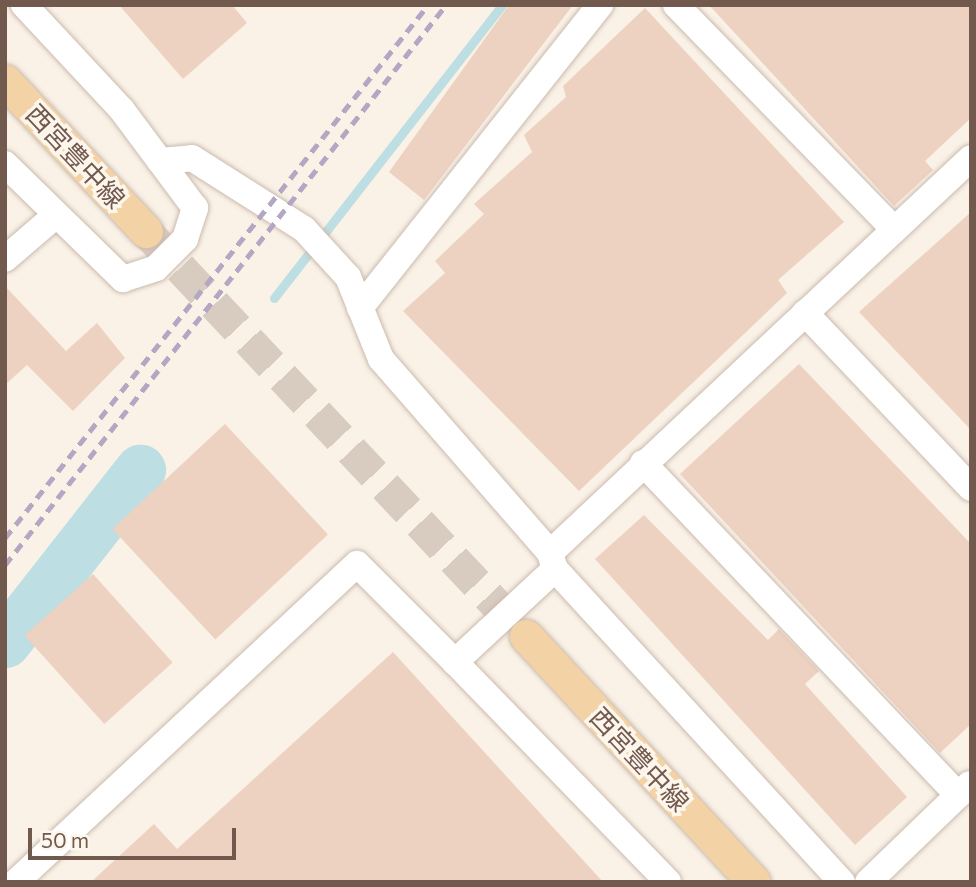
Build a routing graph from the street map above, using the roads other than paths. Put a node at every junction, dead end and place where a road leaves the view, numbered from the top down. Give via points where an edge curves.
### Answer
1 (24, 5) edge
2 (600, 5) edge
3 (676, 5) edge
4 (5, 81) edge
5 (971, 158) edge
6 (160, 161) junction
7 (5, 164) edge
8 (55, 216) junction
9 (894, 229) junction
10 (146, 231) tunnel mouth
11 (5, 259) edge
12 (360, 308) junction
13 (804, 313) junction
14 (643, 463) junction
15 (971, 488) edge
16 (553, 561) junction
17 (526, 636) tunnel mouth
18 (455, 662) junction
19 (964, 789) edge
20 (16, 882) edge
21 (668, 882) edge
22 (754, 882) edge
23 (842, 882) edge
24 (868, 882) edge

1 - 6 street via 122,110
2 - 12 street
3 - 9 street
4 - 10 main road, 西宮豊中線
5 - 9 street
6 - 8 street via 195,208 185,239 156,268 123,279
6 - 12 street via 192,158 304,229 348,277
7 - 8 street
8 - 11 street
9 - 13 street
12 - 16 street via 381,359
13 - 14 street
13 - 15 street
14 - 16 street
14 - 19 street
16 - 18 street
16 - 23 street
17 - 22 main road, 西宮豊中線
18 - 20 street via 357,564
18 - 21 street
19 - 24 street

